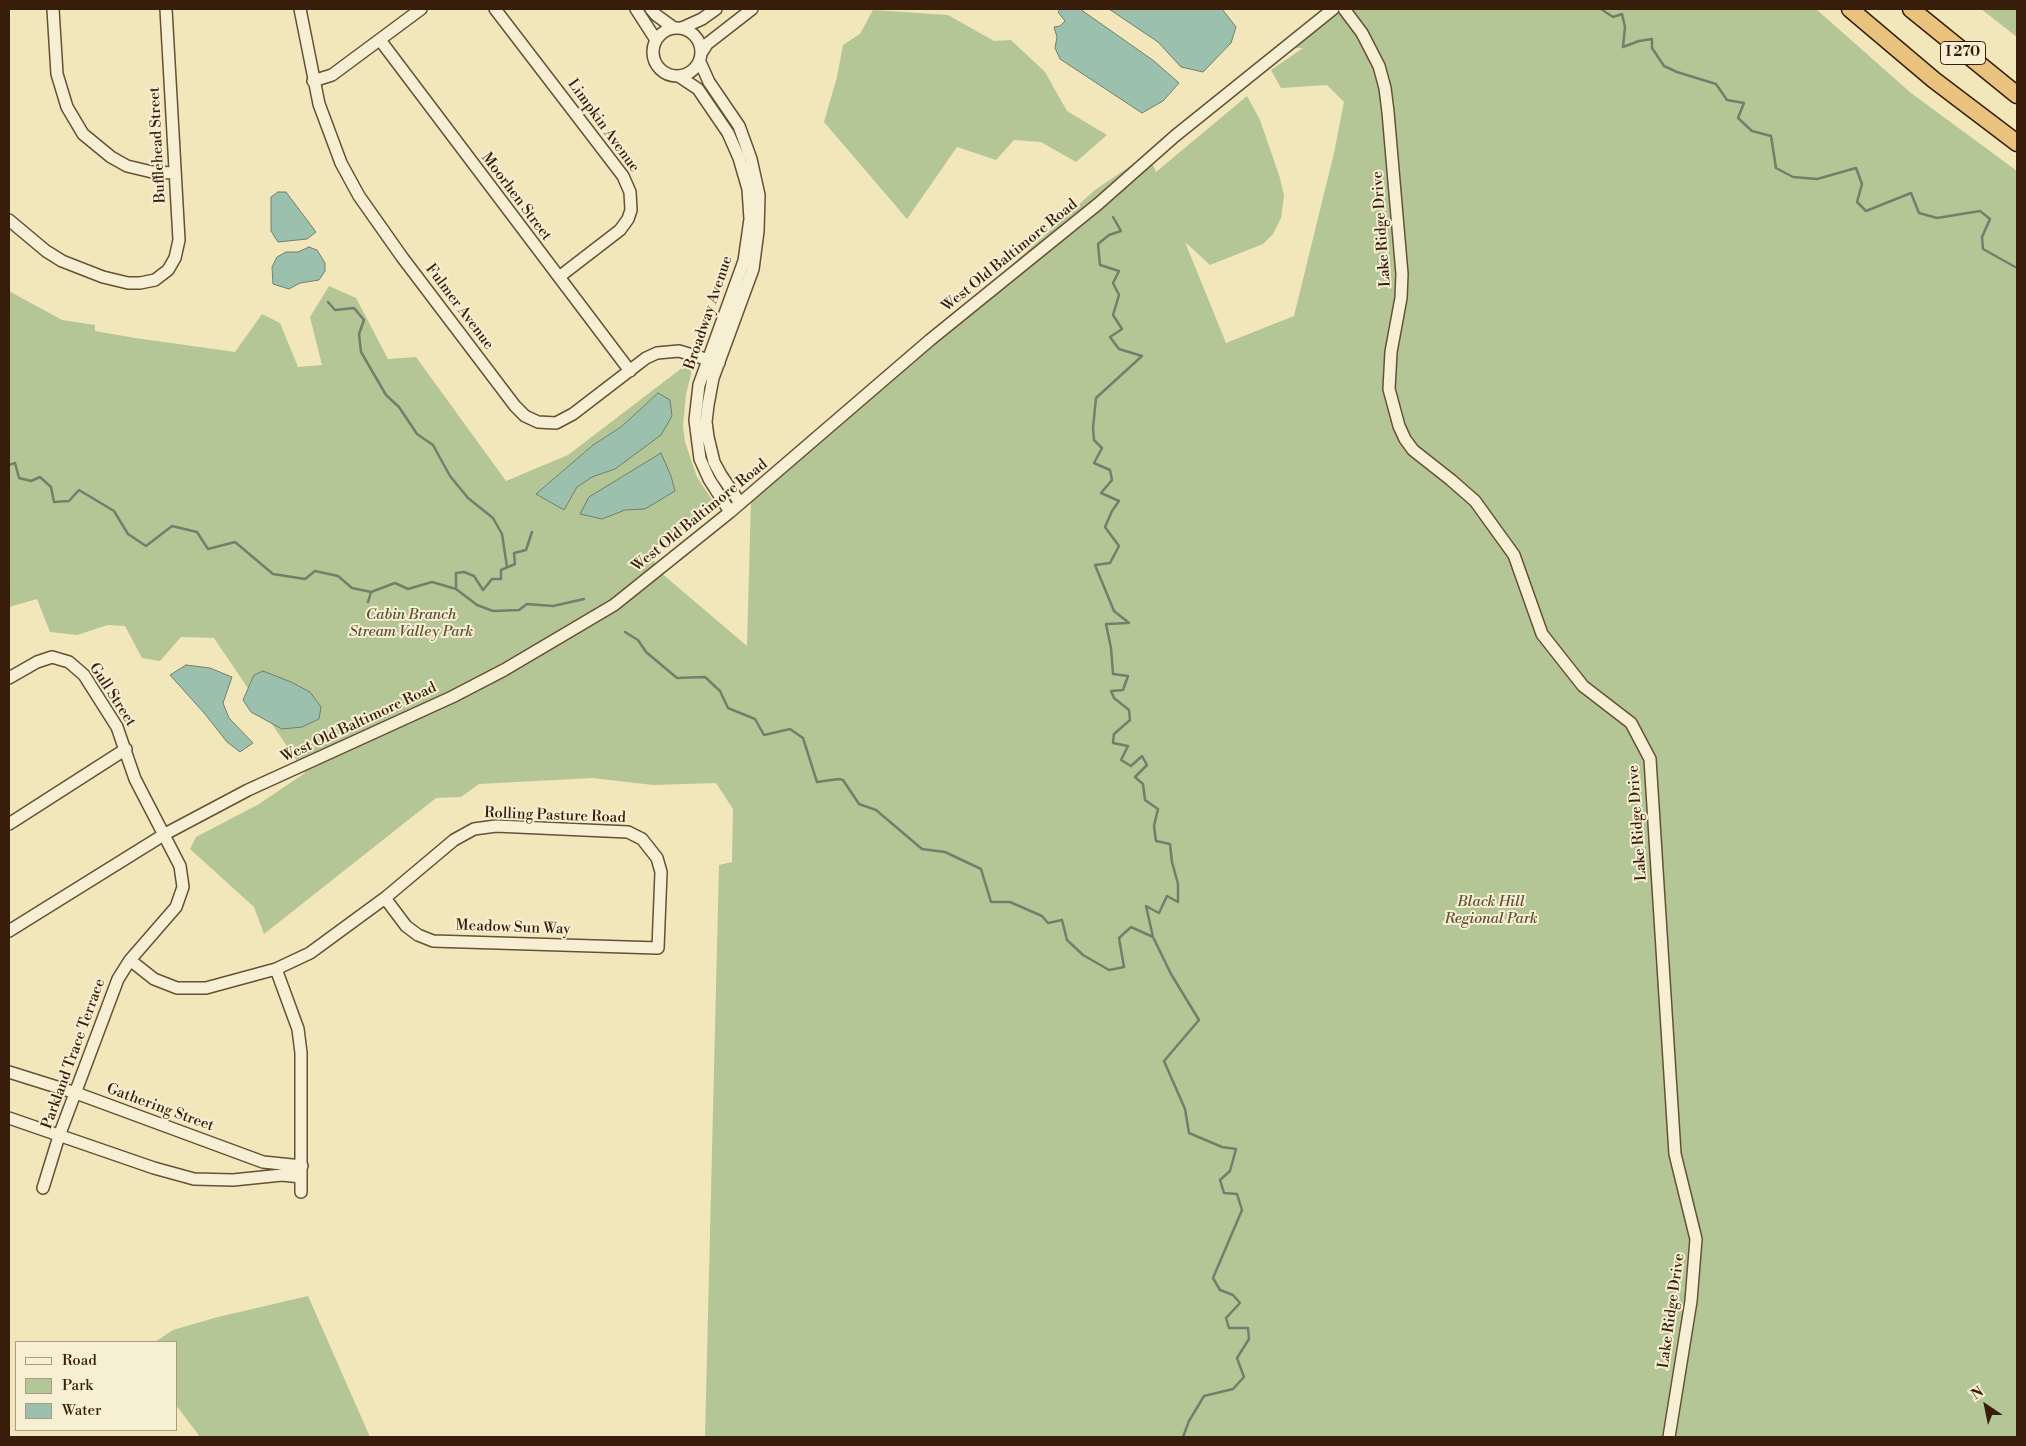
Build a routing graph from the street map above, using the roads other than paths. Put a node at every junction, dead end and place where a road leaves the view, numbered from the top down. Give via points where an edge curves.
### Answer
1 (53, 9) edge
2 (166, 9) edge
3 (300, 9) edge
4 (421, 9) edge
5 (495, 9) edge
6 (636, 9) edge
7 (651, 9) edge
8 (716, 9) edge
9 (752, 9) edge
10 (1333, 9) edge
11 (1344, 9) edge
12 (1850, 9) edge
13 (1910, 9) edge
14 (678, 28) junction
15 (380, 40) junction
16 (656, 40) junction
17 (701, 57) junction
18 (680, 77) junction
19 (314, 81) junction
20 (2017, 95) edge
21 (2017, 143) edge
22 (175, 173) junction
23 (9, 220) edge
24 (558, 277) junction
25 (713, 361) junction
26 (630, 371) junction
27 (740, 503) junction
28 (730, 512) junction
29 (9, 678) edge
30 (126, 749) junction
31 (9, 824) edge
32 (165, 834) junction
33 (385, 898) junction
34 (9, 931) edge
35 (658, 948) joint
36 (130, 960) junction
37 (276, 969) junction
38 (9, 1072) edge
39 (76, 1093) junction
40 (9, 1118) edge
41 (59, 1136) junction
42 (301, 1171) junction
43 (43, 1188) dead end
44 (301, 1192) dead end
45 (1668, 1437) edge

1 - 22 street via 56,74 67,107 83,134 127,166
2 - 22 street, Bufflehead Street
3 - 19 street, Fulmer Avenue
4 - 15 street
5 - 24 street, Limpkin Avenue via 623,176 630,192 631,210 620,230
6 - 16 street
7 - 14 street
8 - 14 street via 702,19
9 - 17 street via 711,41
10 - 27 street, West Old Baltimore Road via 1200,115
11 - 45 street, Lake Ridge Drive via 1362,33 1379,66 1385,88 1402,274 1389,389 1399,426 1413,450 1474,501 1514,555 1542,634 1583,686 1631,723 1650,759 1675,1154 1696,1239 1691,1301
12 - 21 highway, I 270 via 1934,80
13 - 20 highway, I 270
14 - 16 street via 666,30
14 - 17 street via 692,32 699,40
15 - 19 street via 332,75
15 - 24 street, Moorhen Street
16 - 18 street via 653,55 657,66 665,74
17 - 18 street via 695,70
17 - 25 street, Broadway Avenue via 709,82 739,126 759,195 753,269
18 - 25 street, Broadway Avenue via 698,89 728,133 748,189 750,219 744,261
19 - 26 street, Fulmer Avenue via 330,137 359,196 525,416 538,422 556,422 573,414
22 - 23 street, Bufflehead Street via 179,240 175,258 163,275 147,282 128,283 81,269 46,250
24 - 26 street, Moorhen Street
25 - 26 street, Fulmer Avenue via 668,350 646,358
25 - 27 street, Broadway Avenue via 708,437 714,462
25 - 28 street, Broadway Avenue via 700,385 696,404 696,439 709,479
27 - 28 street, West Old Baltimore Road
28 - 32 street, West Old Baltimore Road via 614,605 504,670 248,790
29 - 30 street, Gull Street via 44,659 61,658 69,662 84,674 117,727
30 - 31 street
30 - 32 street, Gull Street via 135,779
32 - 34 street, West Old Baltimore Road
32 - 36 street, Parkland Trace Terrace via 180,866 183,887 176,907
33 - 35 street, Meadow Sun Way via 406,926 433,941
33 - 35 street, Rolling Pasture Road via 454,840 474,829 496,826 628,832 642,839 657,858 661,872
33 - 37 street, Rolling Pasture Road via 310,953
36 - 37 street, Rolling Pasture Road via 154,979 178,988 206,988
36 - 39 street, Parkland Trace Terrace via 118,979
37 - 42 street via 298,1029 301,1053
38 - 39 street, Gathering Street
39 - 41 street, Parkland Trace Terrace
39 - 42 street, Gathering Street via 263,1162
40 - 41 street
41 - 42 street via 194,1179 233,1180
41 - 43 street, Parkland Trace Terrace
42 - 44 street

